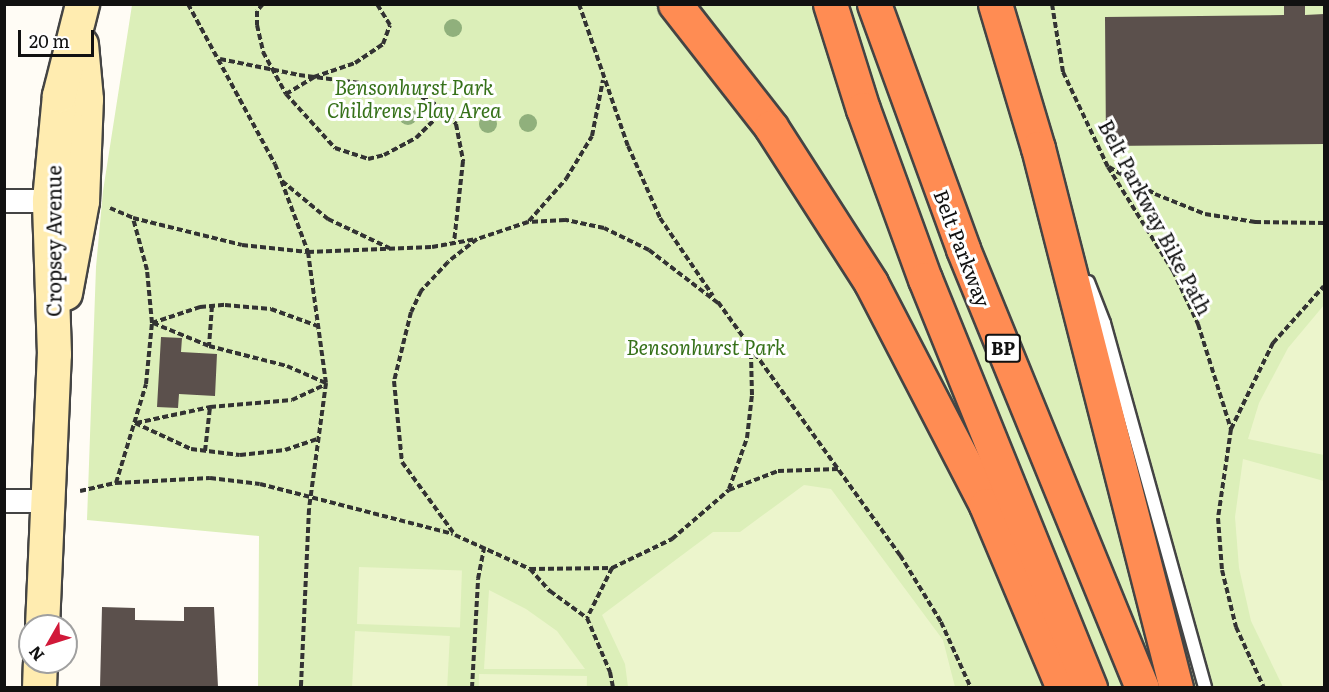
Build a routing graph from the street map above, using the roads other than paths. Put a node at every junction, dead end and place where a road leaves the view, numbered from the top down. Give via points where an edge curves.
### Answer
1 (675, 4) edge
2 (830, 4) edge
3 (874, 4) edge
4 (995, 4) edge
5 (1016, 4) edge
6 (81, 13) edge
7 (1041, 161) junction
8 (49, 200) junction
9 (4, 201) edge
10 (92, 203) junction
11 (54, 354) junction
12 (4, 501) edge
13 (48, 501) junction
14 (43, 614) edge
15 (1063, 687) edge
16 (1090, 687) edge
17 (1142, 687) edge
18 (1176, 687) edge
19 (1204, 687) edge

1 - 15 highway via 771,127 871,283 986,505
2 - 16 highway, BP via 863,110 925,279
3 - 17 highway, Belt Parkway / BP via 963,249
4 - 7 highway
5 - 7 highway
6 - 8 main road, Cropsey Avenue via 60,96
6 - 10 main road, Cropsey Avenue
7 - 18 highway
7 - 19 lane via 1104,323
8 - 9 street
8 - 10 street
8 - 11 main road, Cropsey Avenue
10 - 11 main road, Cropsey Avenue
11 - 13 main road, Cropsey Avenue
12 - 13 street
13 - 14 main road, Cropsey Avenue

